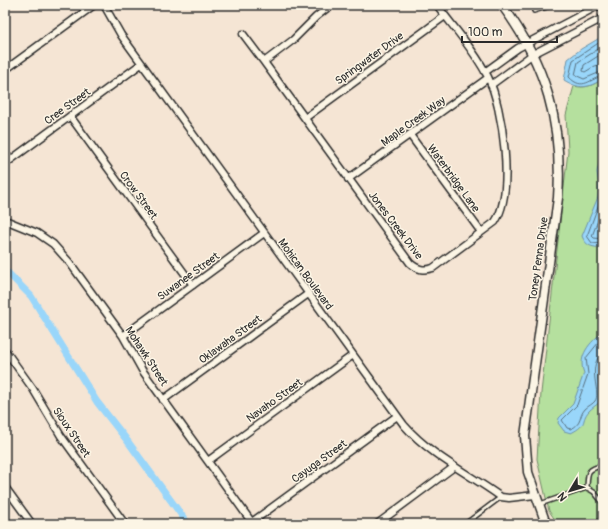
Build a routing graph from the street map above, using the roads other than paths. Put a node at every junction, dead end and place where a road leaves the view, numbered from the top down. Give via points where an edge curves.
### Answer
1 (94, 5) edge
2 (104, 5) edge
3 (331, 5) edge
4 (437, 5) edge
5 (502, 5) edge
6 (554, 5) edge
7 (602, 5) edge
8 (534, 11) dead end
9 (445, 16) junction
10 (603, 18) edge
11 (243, 34) dead end
12 (528, 44) junction
13 (533, 54) junction
14 (264, 62) junction
15 (141, 64) junction
16 (5, 70) edge
17 (486, 75) junction
18 (491, 85) junction
19 (70, 116) junction
20 (305, 118) junction
21 (410, 135) junction
22 (5, 164) edge
23 (348, 179) junction
24 (5, 220) edge
25 (481, 232) junction
26 (264, 233) junction
27 (193, 285) junction
28 (308, 294) junction
29 (123, 336) junction
30 (5, 350) edge
31 (353, 356) junction
32 (164, 400) junction
33 (397, 416) junction
34 (208, 461) junction
35 (603, 465) edge
36 (454, 467) junction
37 (5, 487) edge
38 (587, 488) junction
39 (535, 495) junction
40 (501, 497) junction
41 (603, 503) edge
42 (538, 504) junction
43 (253, 523) edge
44 (32, 524) edge
45 (125, 524) edge
46 (377, 524) edge
47 (465, 524) edge
48 (546, 524) edge

1 - 16 street
2 - 15 street, Mohican Boulevard
3 - 14 street
4 - 9 street, Jones Creek Drive
5 - 12 street, Toney Penna Drive
6 - 8 lane
7 - 12 street, Maple Creek Way
9 - 17 street, Jones Creek Drive
9 - 20 street, Springwater Drive
10 - 13 street
11 - 14 street, Jones Creek Drive
12 - 13 street, Toney Penna Drive
12 - 17 street, Maple Creek Way via 518,48
13 - 18 street
13 - 39 street, Toney Penna Drive via 550,100 559,158 558,198 526,424 527,466
14 - 20 street, Jones Creek Drive
15 - 19 street, Cree Street
15 - 26 street, Mohican Boulevard
17 - 18 street, Jones Creek Drive
17 - 21 street, Maple Creek Way
18 - 25 street, Jones Creek Drive via 503,138 505,182 499,215
19 - 22 street, Cree Street
19 - 27 street, Crow Street
20 - 23 street, Jones Creek Drive
21 - 23 street, Maple Creek Way
21 - 25 street, Waterbridge Lane
23 - 25 street, Jones Creek Drive via 415,268 433,268
24 - 29 street, Mohawk Street via 37,233 57,248
26 - 27 street, Suwanee Street
26 - 28 street, Mohican Boulevard
27 - 29 street, Suwanee Street
28 - 31 street, Mohican Boulevard
28 - 32 street, Oklawaha Street
29 - 32 street, Mohawk Street via 142,370
30 - 45 street, Sioux Street via 33,389 61,436
31 - 33 street, Mohican Boulevard
31 - 34 street, Navaho Street
32 - 34 street, Mohawk Street
33 - 36 street, Mohican Boulevard via 424,445
33 - 43 street, Cayuga Street
34 - 43 street, Mohawk Street
35 - 38 lane via 588,471
36 - 40 street, Mohican Boulevard
36 - 46 street
37 - 44 street
38 - 41 lane
38 - 42 lane
39 - 40 street
39 - 42 street, Toney Penna Drive
40 - 47 lane
42 - 48 street, Toney Penna Drive

